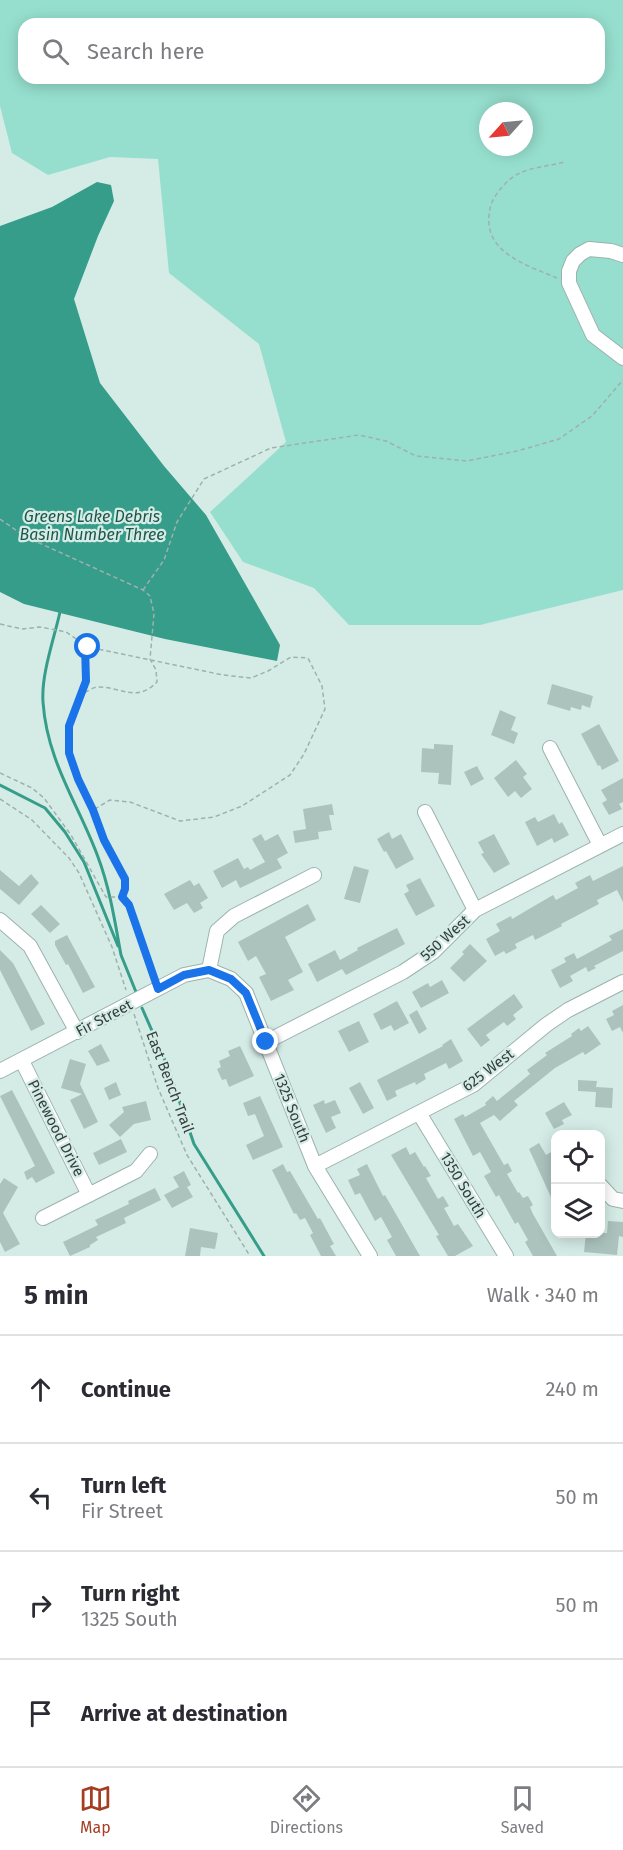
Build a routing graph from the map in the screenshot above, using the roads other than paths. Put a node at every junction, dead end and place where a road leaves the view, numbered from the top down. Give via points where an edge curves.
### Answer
1 (623, 255) edge
2 (623, 358) edge
3 (550, 748) dead end
4 (425, 812) dead end
5 (623, 834) edge
6 (600, 845) junction
7 (314, 875) dead end
8 (475, 910) junction
9 (0, 920) edge
10 (209, 970) junction
11 (623, 982) edge
12 (77, 1032) junction
13 (266, 1042) junction
14 (22, 1061) junction
15 (0, 1071) edge
16 (419, 1113) junction
17 (150, 1154) dead end
18 (315, 1166) junction
19 (605, 1190) edge
20 (89, 1195) junction
21 (623, 1201) edge
22 (43, 1218) dead end
23 (370, 1256) edge
24 (506, 1256) edge

1 - 2 street via 590,249 573,261 569,271 569,283 593,335
3 - 6 street
4 - 8 street
5 - 6 street, 550 West
6 - 8 street, 550 West
7 - 10 street via 234,916 217,931
8 - 13 street, 550 West via 433,952 403,972
9 - 12 street via 30,946
10 - 12 street, Fir Street via 184,975
10 - 13 street, 1325 South via 231,979 246,993
11 - 16 street, 625 West via 546,1024 473,1085
12 - 14 street, Fir Street
13 - 18 street, 1325 South
14 - 15 street, Fir Street
14 - 20 street, Pinewood Drive
16 - 18 street, 625 West
16 - 24 street, 1350 South
17 - 20 street via 136,1171
18 - 23 street, 1325 South
19 - 21 street via 613,1199
20 - 22 street

